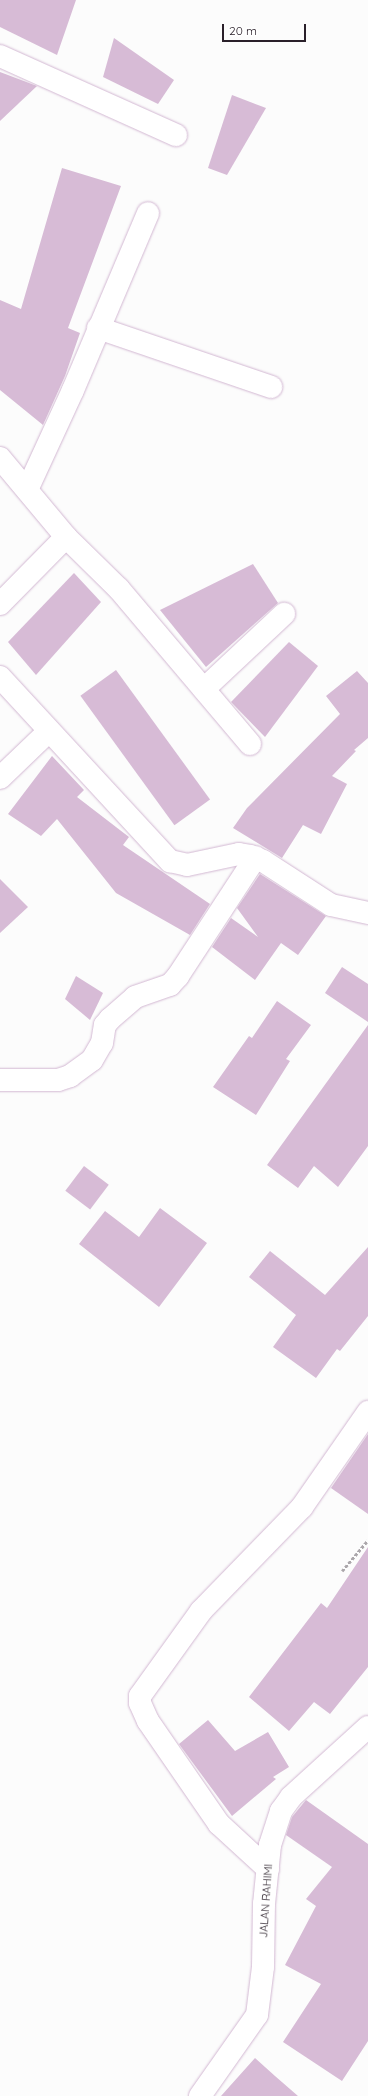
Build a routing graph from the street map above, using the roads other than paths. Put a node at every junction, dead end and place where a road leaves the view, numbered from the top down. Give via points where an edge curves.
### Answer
1 (0, 56) edge
2 (176, 135) dead end
3 (148, 213) dead end
4 (98, 328) junction
5 (271, 387) dead end
6 (0, 458) edge
7 (27, 490) junction
8 (66, 537) junction
9 (0, 604) edge
10 (284, 614) dead end
11 (0, 677) edge
12 (204, 689) junction
13 (49, 731) junction
14 (250, 744) dead end
15 (0, 778) edge
16 (256, 857) junction
17 (368, 913) edge
18 (0, 1080) edge
19 (368, 1412) edge
20 (368, 1727) edge
21 (268, 1869) junction
22 (200, 2096) edge

1 - 2 street
3 - 4 street
4 - 5 street
4 - 7 street
6 - 7 street
7 - 8 street
8 - 9 street
8 - 12 street via 119,589
10 - 12 street
11 - 13 street
12 - 14 street
13 - 15 street
13 - 16 street via 170,861 186,865 238,854
16 - 17 street via 331,905
16 - 18 street via 178,976 170,985 135,997 110,1019 105,1025 102,1043 92,1060 70,1076 58,1080
19 - 21 street via 302,1506 201,1611 140,1696 140,1703 148,1721 219,1824
20 - 21 street, JALAN RAHIMI via 291,1797 281,1810 274,1827
21 - 22 street, JALAN RAHIMI via 263,1967 257,2015

